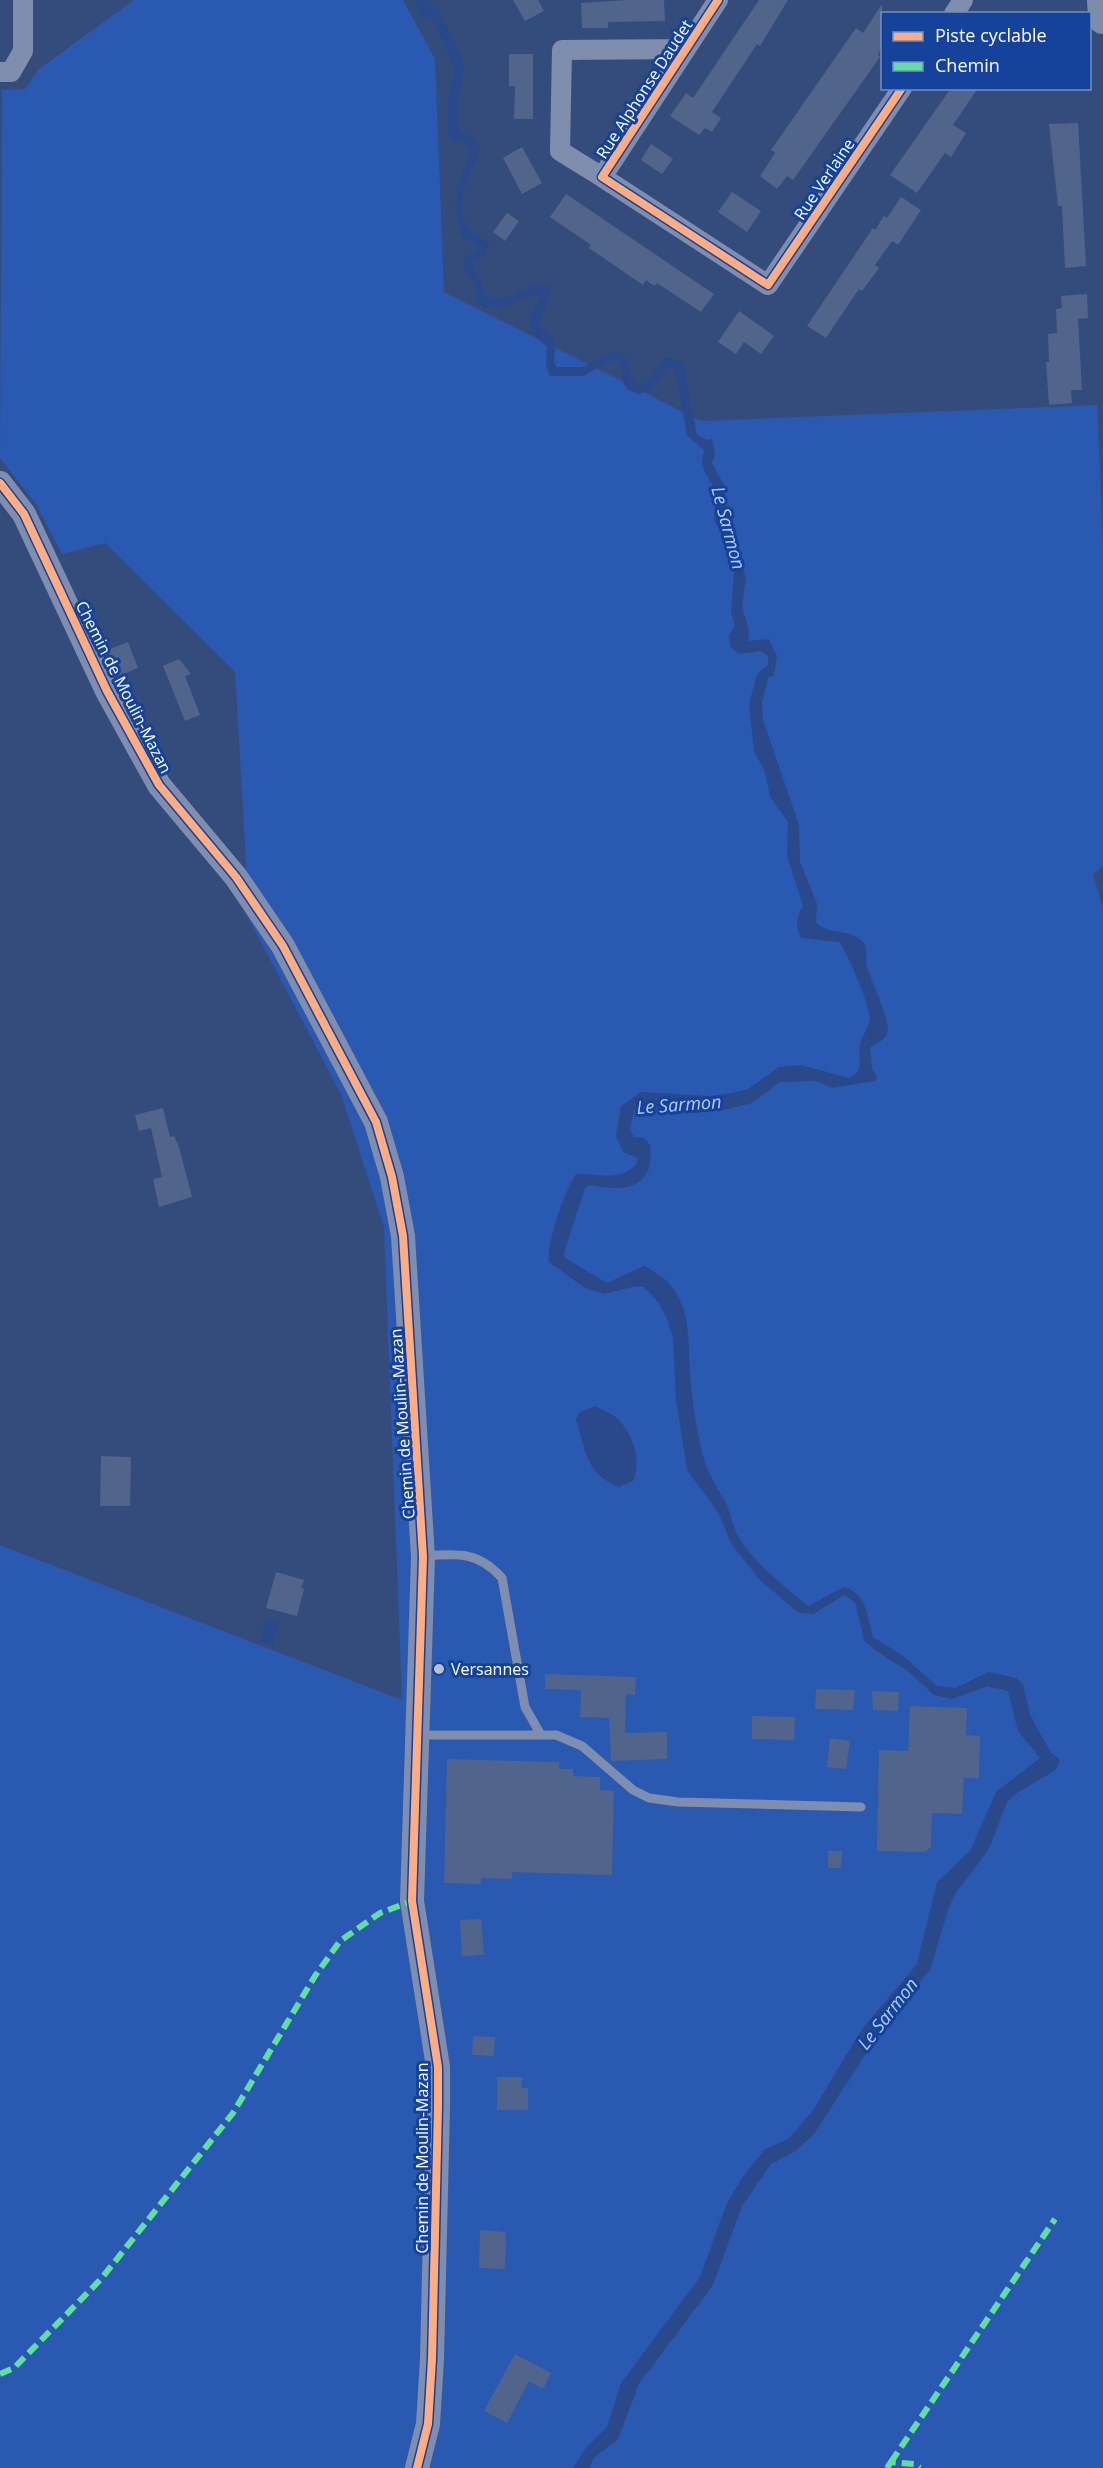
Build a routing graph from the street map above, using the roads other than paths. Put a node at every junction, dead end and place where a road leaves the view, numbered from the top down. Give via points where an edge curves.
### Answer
1 (23, 0) edge
2 (718, 0) edge
3 (1102, 0) edge
4 (1103, 19) edge
5 (686, 49) junction
6 (6, 72) edge
7 (901, 90) edge
8 (602, 177) junction
9 (768, 285) joint
10 (0, 483) edge
11 (423, 1557) junction
12 (416, 1735) junction
13 (541, 1735) junction
14 (861, 1807) dead end
15 (417, 2468) edge

1 - 6 street via 24,51
2 - 5 street, Rue Alphonse Daudet
3 - 4 main road
5 - 8 street, Rue Alphonse Daudet
5 - 8 street, Rue Alphonse Daudet via 562,50 560,151
7 - 9 street, Rue Verlaine
8 - 9 street, Rue Alphonse Daudet
10 - 11 street, Chemin de Moulin-Mazan via 24,514 107,692 159,785 236,877 284,946 376,1122 403,1236
11 - 12 street, Chemin de Moulin-Mazan
11 - 13 lane via 449,1554 480,1559 502,1578 525,1707
12 - 13 lane
12 - 15 street, Chemin de Moulin-Mazan via 412,1901 438,2067 432,2360 428,2424
13 - 14 lane via 571,1739 633,1790 649,1798

